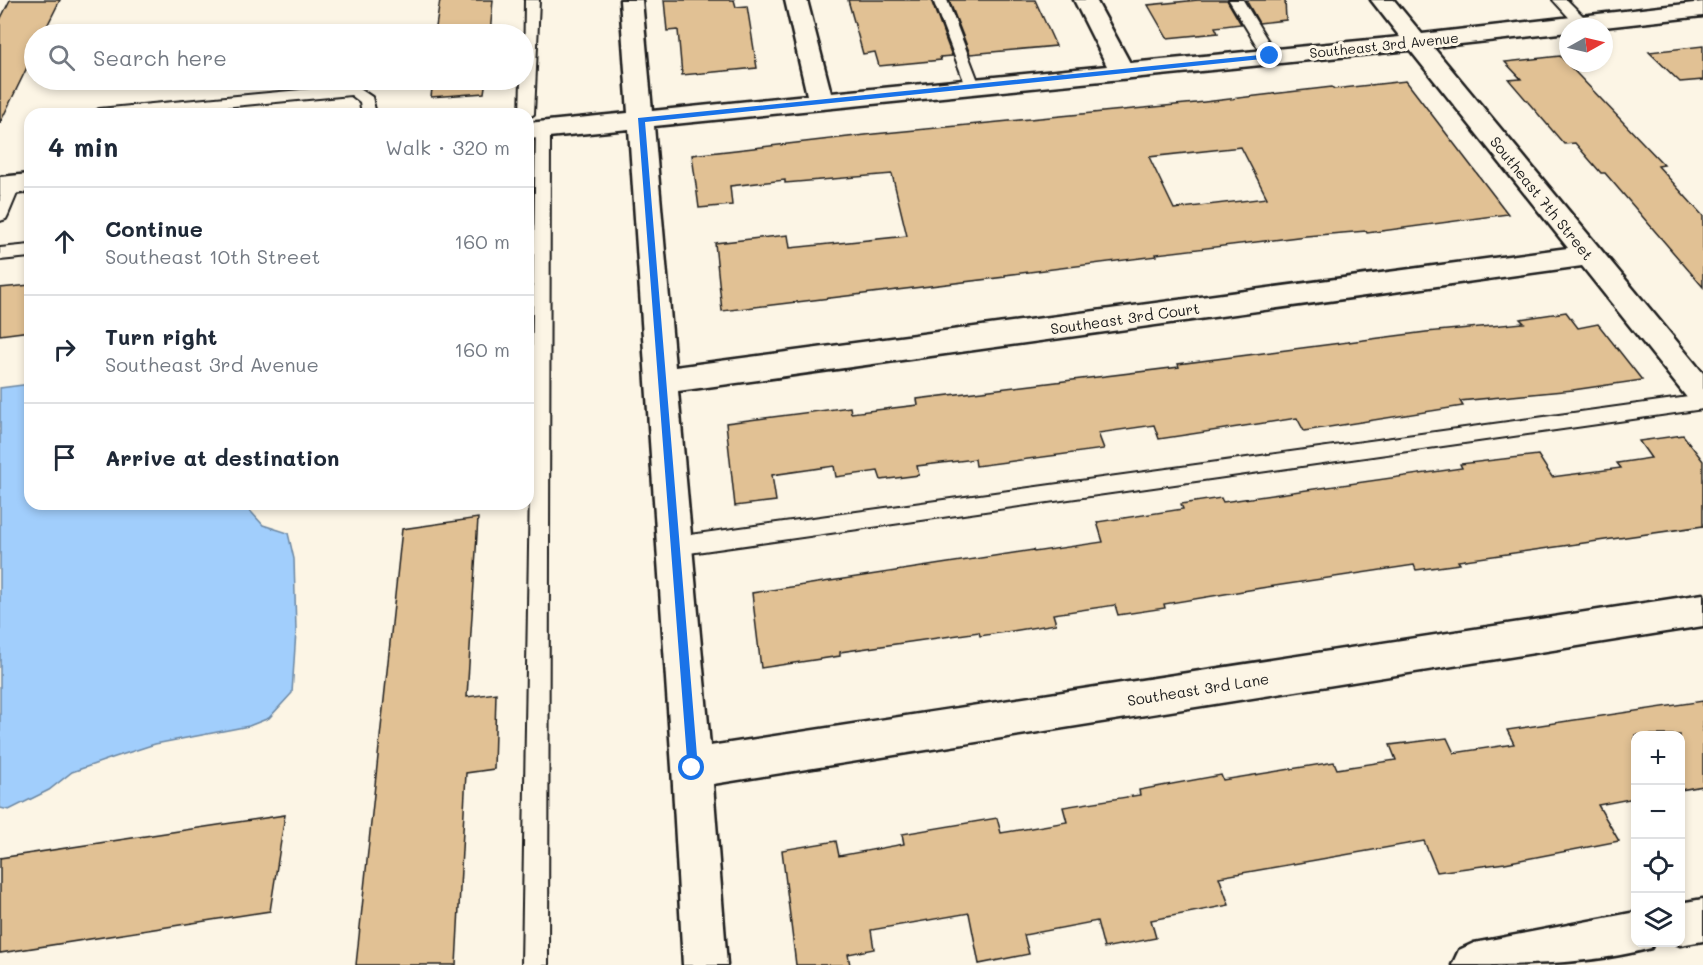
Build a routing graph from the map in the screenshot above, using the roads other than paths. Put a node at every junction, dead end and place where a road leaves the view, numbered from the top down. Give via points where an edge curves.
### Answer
1 (532, 0) edge
2 (631, 0) edge
3 (796, 0) edge
4 (940, 0) edge
5 (1085, 0) edge
6 (1236, 0) edge
7 (1382, 0) edge
8 (1560, 0) edge
9 (1703, 9) edge
10 (1577, 18) edge
11 (1613, 19) edge
12 (532, 24) edge
13 (1559, 25) edge
14 (1416, 42) junction
15 (1270, 56) junction
16 (1122, 71) junction
17 (973, 86) junction
18 (354, 90) edge
19 (354, 90) edge
20 (533, 90) edge
21 (821, 101) junction
22 (163, 108) edge
23 (369, 108) edge
24 (533, 108) edge
25 (641, 120) junction
26 (534, 125) edge
27 (20, 182) edge
28 (0, 215) edge
29 (24, 252) edge
30 (0, 254) edge
31 (1588, 255) junction
32 (662, 381) junction
33 (1703, 395) edge
34 (1703, 402) edge
35 (534, 510) edge
36 (675, 546) junction
37 (1703, 610) edge
38 (692, 768) junction
39 (1703, 920) edge
40 (1685, 923) edge
41 (1631, 934) edge
42 (535, 965) edge
43 (705, 965) edge
44 (1474, 965) edge

1 - 12 lane
2 - 25 street
3 - 21 street
4 - 17 lane
5 - 16 street
6 - 15 lane
7 - 14 street, Southeast 7th Street
8 - 10 lane
9 - 11 street, Southeast 3rd Avenue
13 - 14 street, Southeast 3rd Avenue
14 - 15 street, Southeast 3rd Avenue
14 - 31 street, Southeast 7th Street
15 - 16 street, Southeast 3rd Avenue
16 - 17 street, Southeast 3rd Avenue
17 - 21 street, Southeast 3rd Avenue
18 - 23 lane via 368,100
19 - 22 lane
20 - 24 lane
21 - 25 street, Southeast 3rd Avenue
25 - 26 street, Southeast 3rd Avenue
25 - 32 street
27 - 28 lane
29 - 30 lane
31 - 32 street, Southeast 3rd Court
31 - 33 street, Southeast 7th Street
32 - 36 street
34 - 36 lane
35 - 42 lane
36 - 38 street
37 - 38 street, Southeast 3rd Lane
38 - 43 street
39 - 40 street
41 - 44 street

